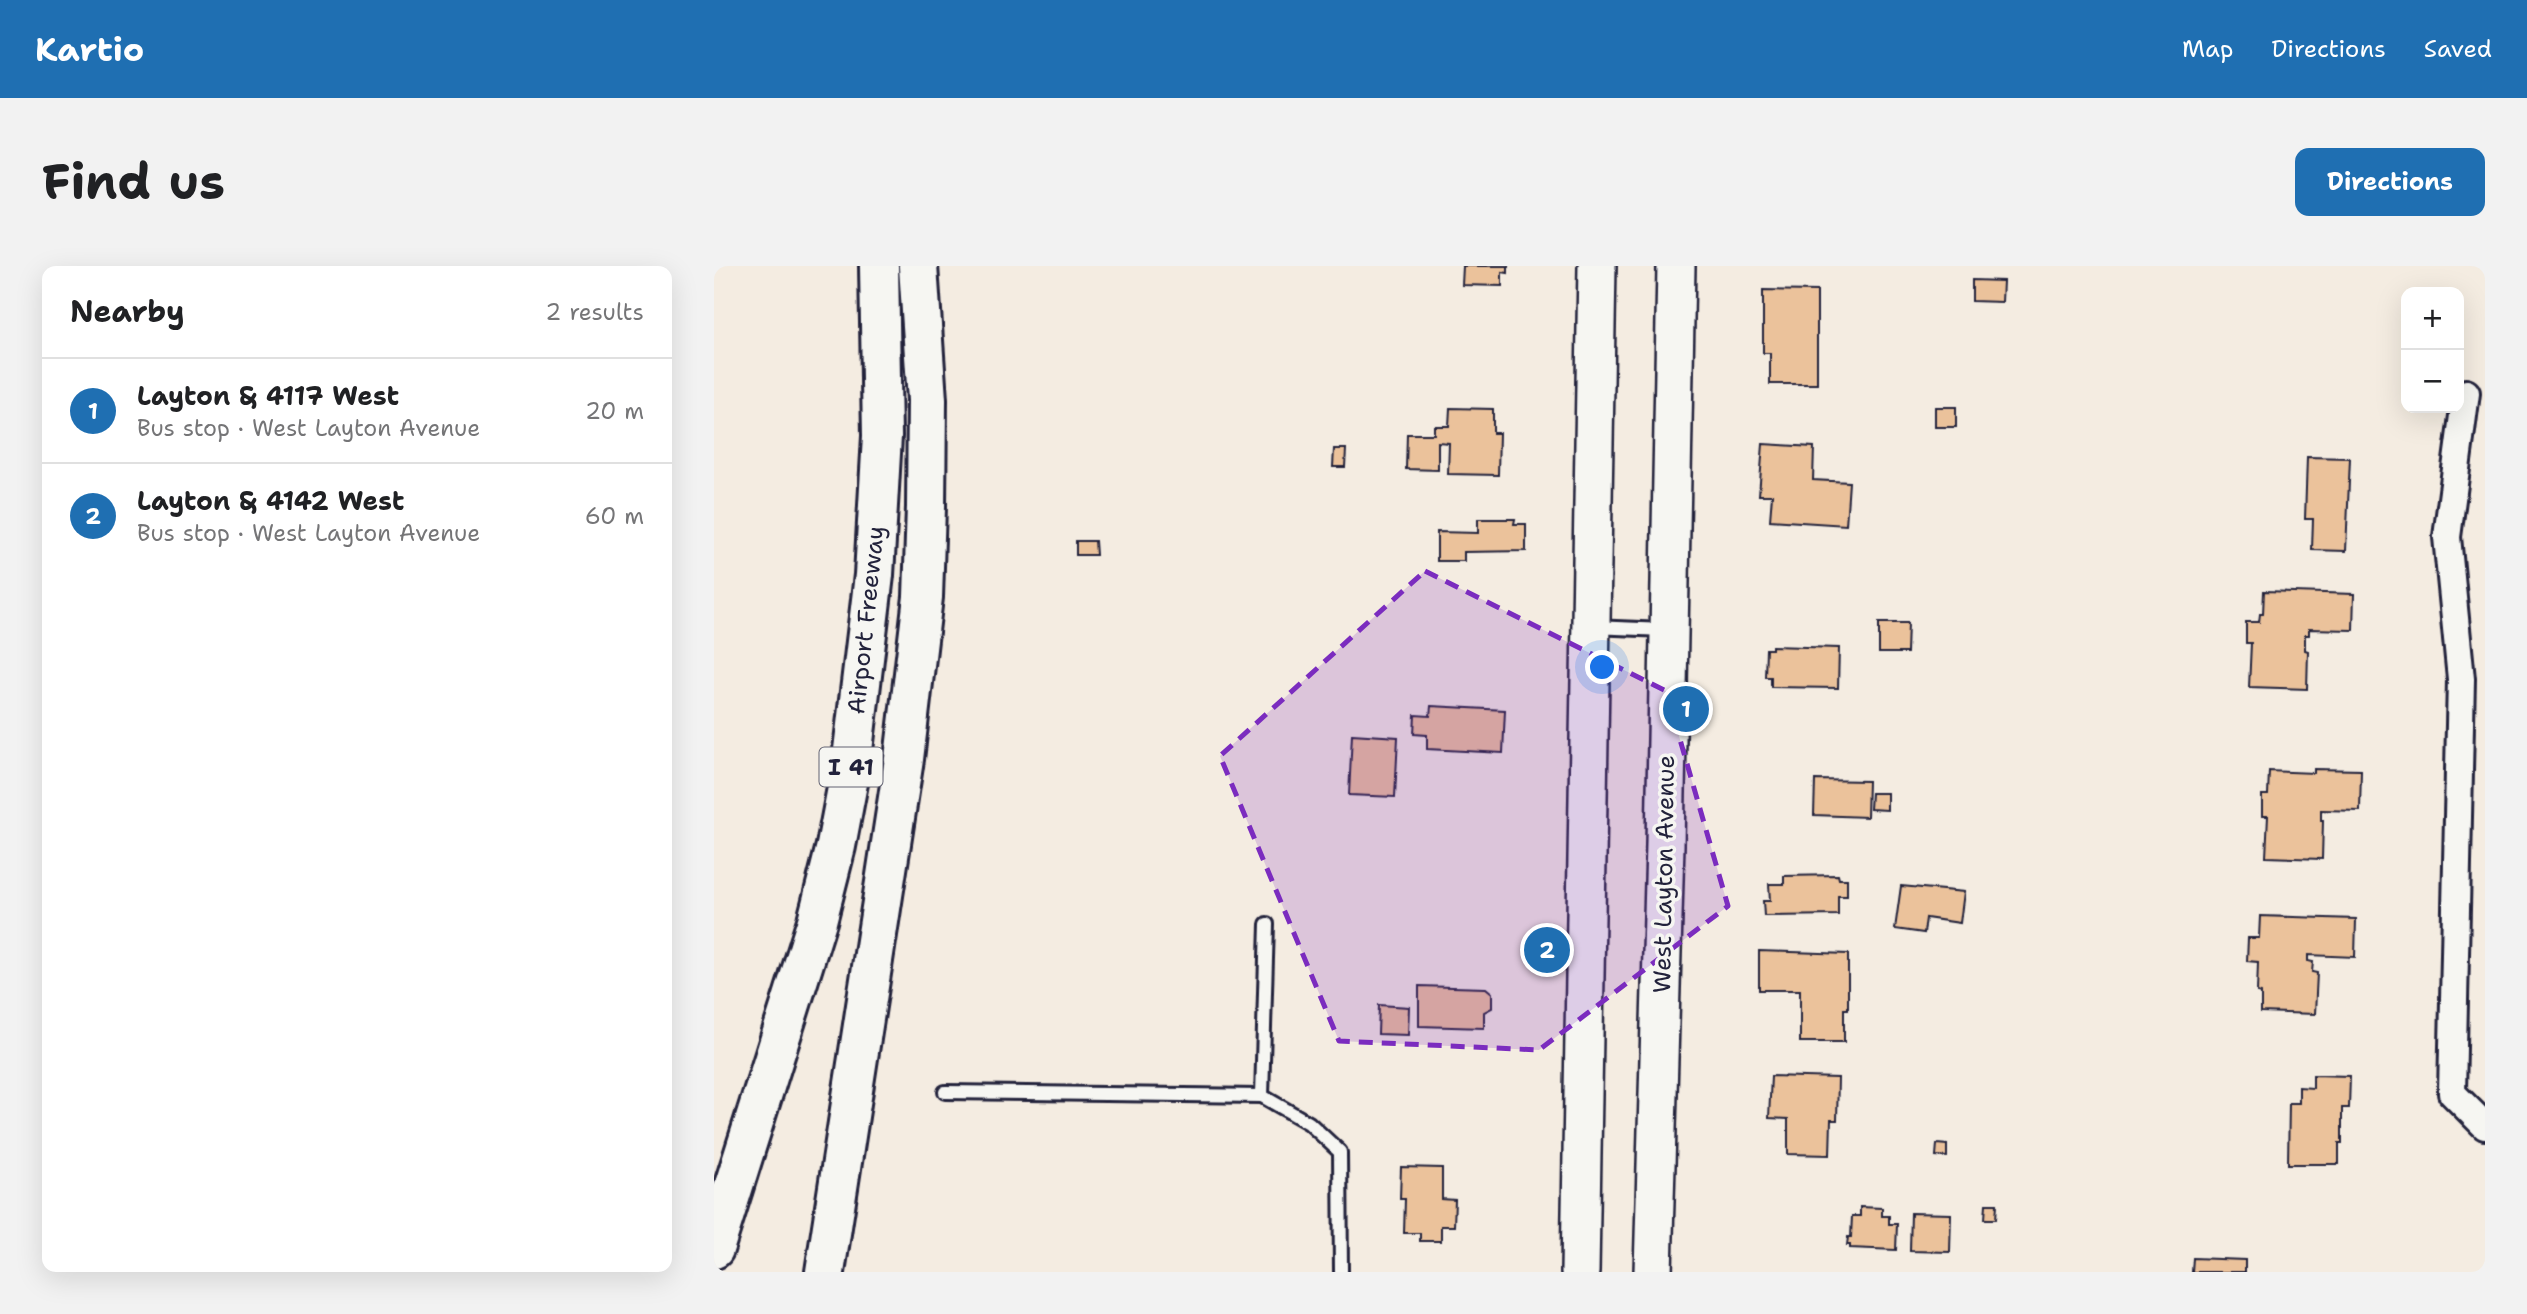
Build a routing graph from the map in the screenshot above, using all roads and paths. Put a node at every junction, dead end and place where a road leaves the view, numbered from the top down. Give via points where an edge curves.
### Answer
1 (879, 266) edge
2 (918, 266) edge
3 (1597, 266) edge
4 (1676, 266) edge
5 (2466, 393) dead end
6 (1591, 627) junction
7 (1669, 630) junction
8 (1267, 924) dead end
9 (945, 1092) dead end
10 (1262, 1096) junction
11 (2485, 1126) edge
12 (714, 1249) edge
13 (825, 1272) edge
14 (1341, 1272) edge
15 (1580, 1272) edge
16 (1653, 1272) edge

1 - 12 highway, Airport Freeway / I 41 via 881,436 875,561 851,767 817,921
2 - 13 highway via 927,400 923,597 904,759
3 - 6 main road
4 - 7 main road, West Layton Avenue
5 - 11 street via 2447,537 2461,679 2452,1094
6 - 7 lane
6 - 15 main road
7 - 16 main road, West Layton Avenue
8 - 10 lane
9 - 10 lane
10 - 14 lane via 1309,1123 1340,1152

